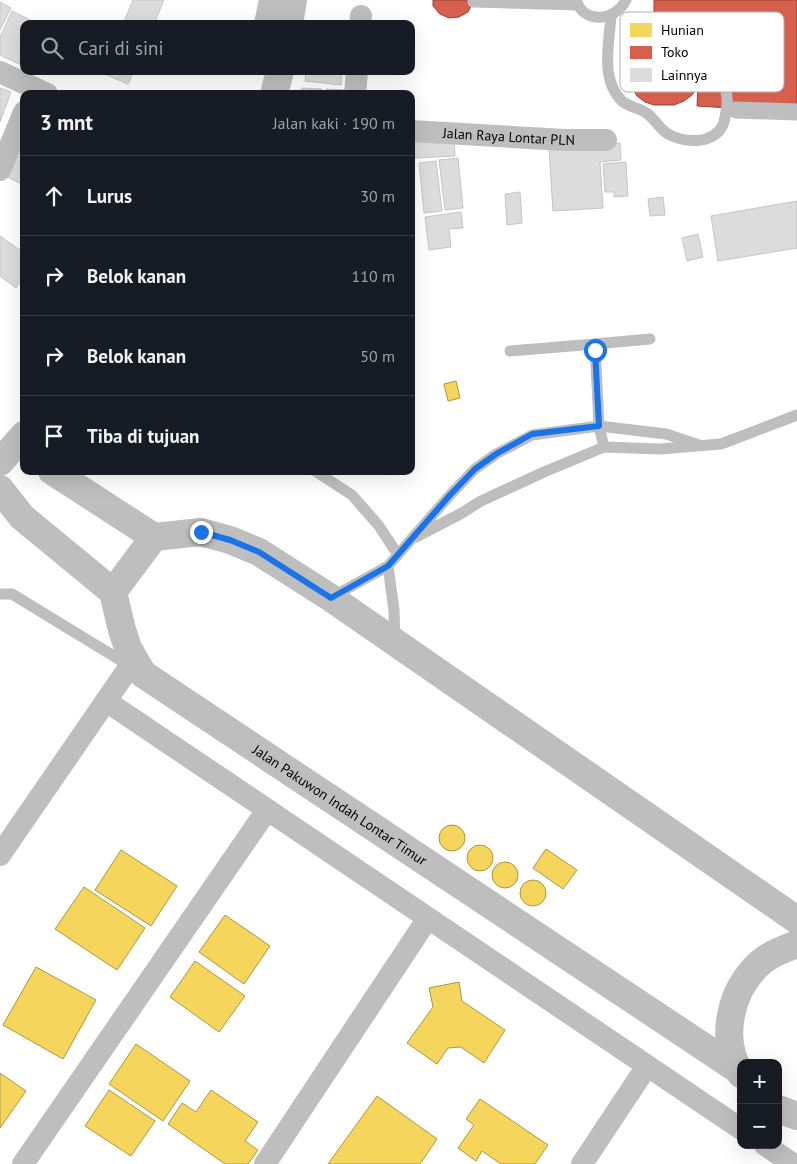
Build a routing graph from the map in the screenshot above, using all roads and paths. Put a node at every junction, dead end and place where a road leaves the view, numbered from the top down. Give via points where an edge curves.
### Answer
1 (273, 0) edge
2 (293, 0) edge
3 (626, 0) edge
4 (473, 2) dead end
5 (577, 2) edge
6 (610, 16) junction
7 (269, 20) edge
8 (290, 20) edge
9 (0, 72) edge
10 (260, 75) edge
11 (279, 75) edge
12 (357, 75) edge
13 (33, 90) edge
14 (259, 90) edge
15 (275, 90) edge
16 (355, 90) edge
17 (727, 92) edge
18 (797, 109) edge
19 (797, 115) edge
20 (20, 122) edge
21 (415, 132) edge
22 (606, 140) dead end
23 (0, 170) edge
24 (650, 340) dead end
25 (595, 344) junction
26 (510, 351) dead end
27 (797, 416) edge
28 (599, 426) junction
29 (699, 445) junction
30 (604, 447) junction
31 (58, 475) edge
32 (321, 475) edge
33 (0, 489) edge
34 (154, 537) junction
35 (410, 540) junction
36 (398, 555) junction
37 (388, 566) junction
38 (113, 592) junction
39 (0, 594) edge
40 (331, 598) junction
41 (395, 644) junction
42 (137, 670) junction
43 (106, 701) junction
44 (267, 810) junction
45 (0, 856) edge
46 (428, 918) junction
47 (797, 920) edge
48 (797, 944) edge
49 (737, 1065) edge
50 (647, 1066) junction
51 (737, 1070) edge
52 (782, 1110) edge
53 (797, 1116) edge
54 (737, 1126) edge
55 (771, 1149) edge
56 (23, 1164) edge
57 (265, 1164) edge
58 (582, 1164) edge
59 (793, 1164) edge

1 - 7 street
2 - 8 street
3 - 6 lane via 618,12
4 - 5 lane
5 - 6 lane via 592,17
6 - 17 lane via 608,72 614,90 623,102 648,113 668,134 697,142 711,136 724,124
9 - 13 street
10 - 14 street
11 - 15 street
12 - 16 street
18 - 19 lane via 735,107 735,113
20 - 23 street
21 - 22 street, Jalan Raya Lontar PLN
24 - 25 lane
25 - 26 lane
25 - 28 lane
27 - 29 lane via 721,444
28 - 29 lane via 666,434
28 - 30 lane
28 - 35 lane via 532,434 496,454 475,469
29 - 30 lane via 660,449
30 - 35 lane via 481,501
31 - 34 street
32 - 36 lane via 352,495 365,508
33 - 38 street via 22,517
34 - 38 street
34 - 40 street via 201,532 230,540 259,552
35 - 36 lane
36 - 37 lane
37 - 40 lane
37 - 41 lane
38 - 42 street, Jalan Pakuwon Indah Lontar Timur via 122,630
39 - 42 lane via 12,594
40 - 41 street
41 - 47 street
42 - 43 street
42 - 51 street, Jalan Pakuwon Indah Lontar Timur
43 - 44 street
43 - 45 street
44 - 46 street
44 - 56 street
46 - 50 street
46 - 57 street
48 - 49 street via 776,952 754,968 738,990 730,1016 730,1043
50 - 54 street
50 - 58 street
52 - 53 street
55 - 59 street

